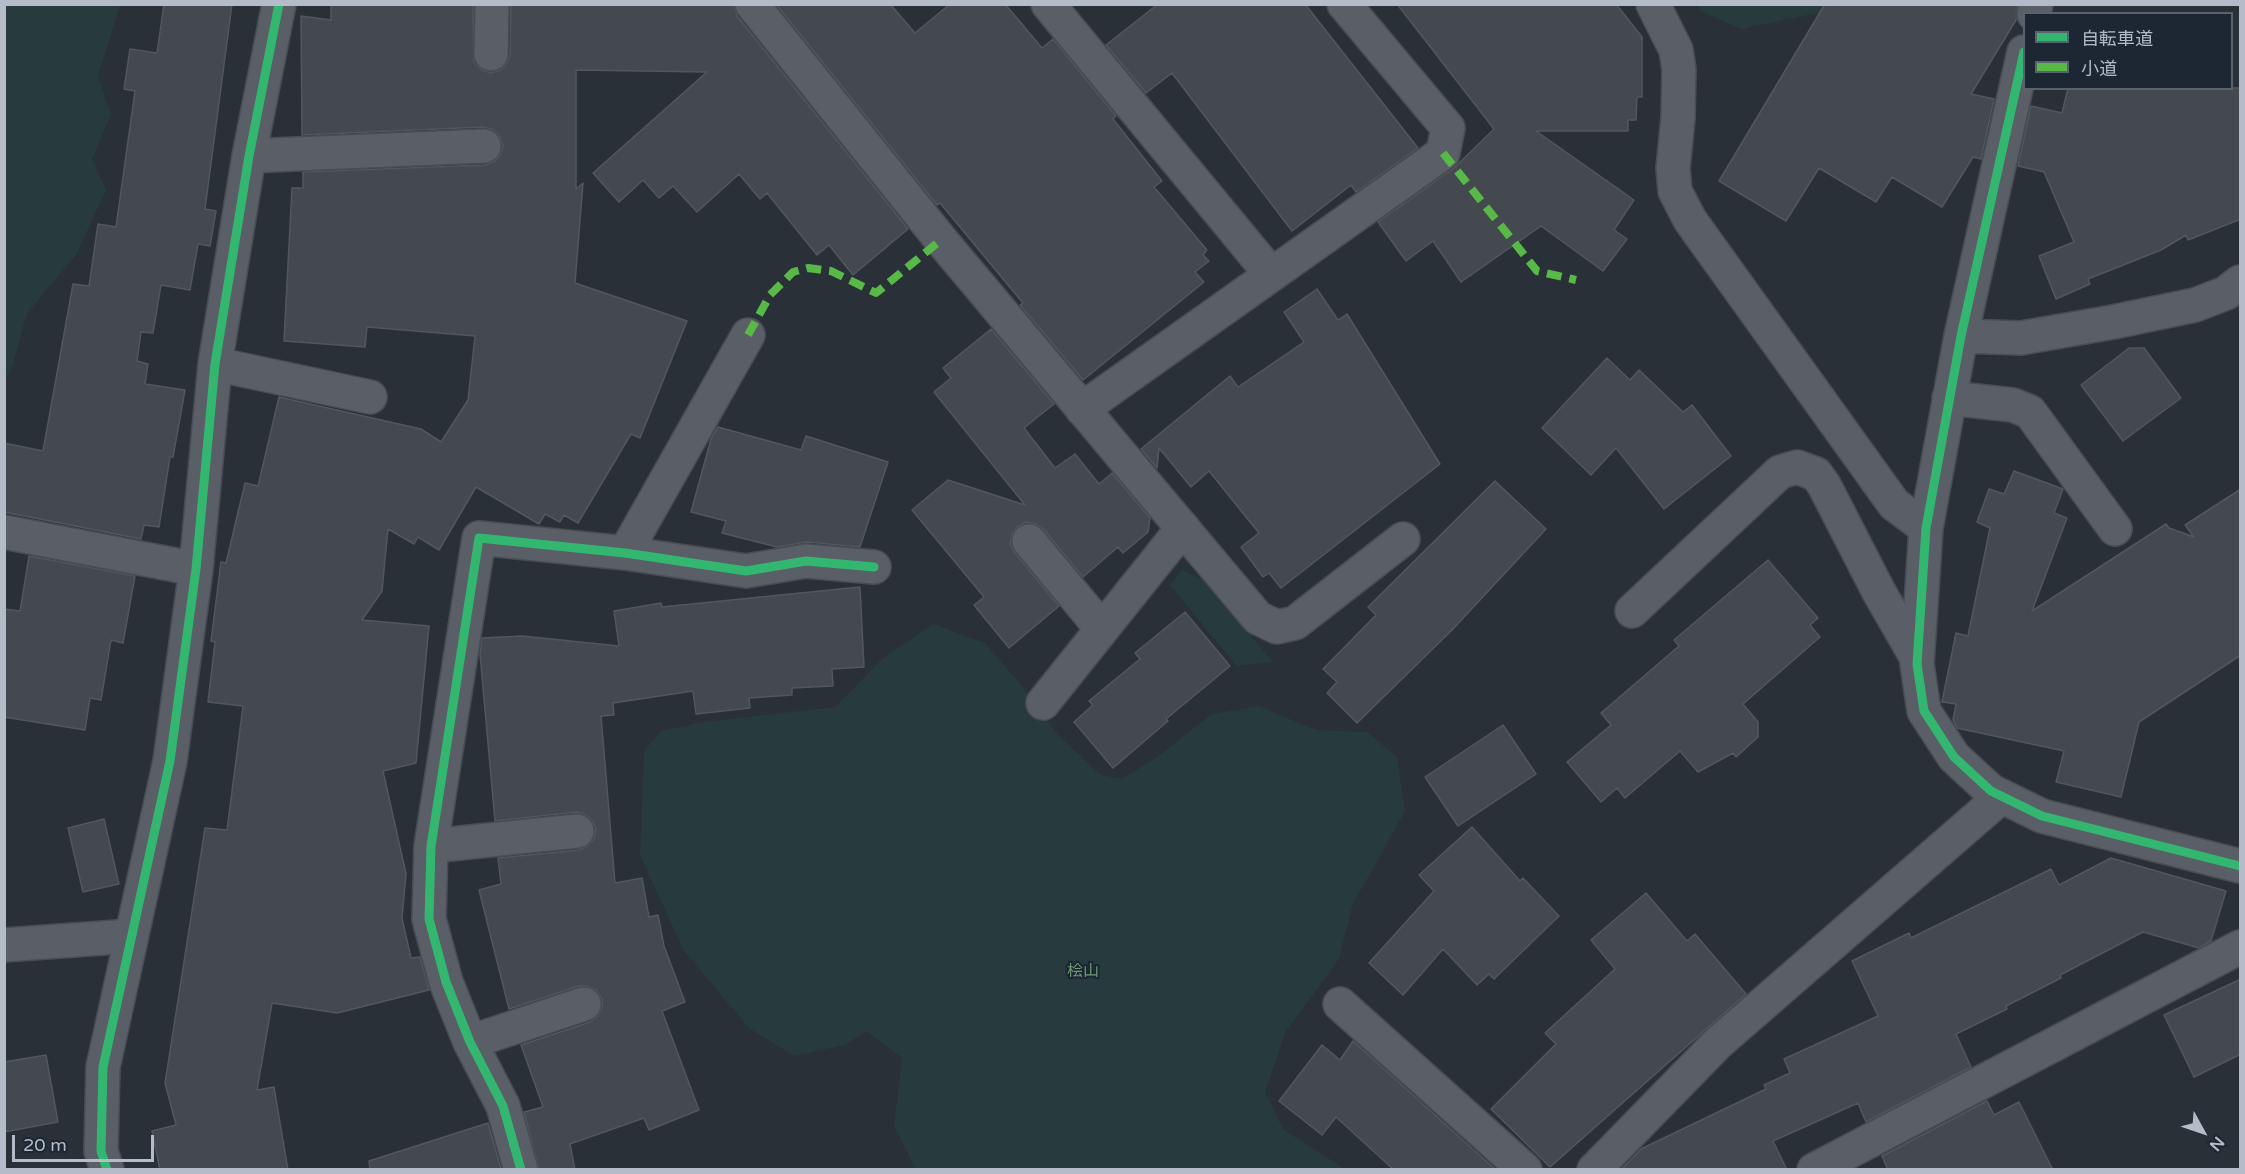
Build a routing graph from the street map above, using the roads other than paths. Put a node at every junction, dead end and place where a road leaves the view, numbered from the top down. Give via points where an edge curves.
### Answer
1 (279, 4) edge
2 (492, 4) edge
3 (752, 4) edge
4 (1048, 4) edge
5 (1344, 4) edge
6 (1653, 4) edge
7 (491, 54) dead end
8 (2023, 61) edge
9 (484, 146) dead end
10 (249, 156) junction
11 (1270, 273) junction
12 (2241, 282) edge
13 (748, 335) dead end
14 (1961, 336) junction
15 (215, 364) junction
16 (370, 397) dead end
17 (1949, 398) junction
18 (1082, 409) junction
19 (1183, 528) junction
20 (1926, 528) junction
21 (2115, 529) dead end
22 (4, 532) edge
23 (1403, 539) dead end
24 (1029, 541) dead end
25 (626, 553) junction
26 (874, 567) dead end
27 (196, 569) junction
28 (1632, 611) dead end
29 (1102, 629) junction
30 (1918, 659) junction
31 (1043, 703) dead end
32 (2002, 796) junction
33 (577, 831) dead end
34 (431, 846) junction
35 (2241, 866) edge
36 (131, 936) junction
37 (4, 945) edge
38 (2241, 947) edge
39 (584, 1004) dead end
40 (1340, 1004) dead end
41 (470, 1042) junction
42 (106, 1170) edge
43 (521, 1170) edge
44 (1525, 1170) edge
45 (1593, 1170) edge
46 (1814, 1170) edge

1 - 10 street
2 - 7 street
3 - 18 street
4 - 11 street
5 - 11 street via 1448,128 1443,153
6 - 20 street via 1669,31 1677,60 1678,118 1673,168 1676,190 1690,220 1894,504
8 - 14 street
9 - 10 street
10 - 15 street
11 - 18 street
12 - 14 street via 2226,293 2195,305 2113,322 2022,338
13 - 25 street
14 - 17 street
15 - 16 street
15 - 27 street
17 - 20 street
17 - 21 street via 2013,405 2030,412
18 - 19 street
19 - 23 street via 1258,618 1277,627 1295,623
19 - 29 street
20 - 30 street
22 - 27 street
24 - 29 street
25 - 26 street via 746,571 806,561
25 - 34 street via 478,538
27 - 36 street via 170,761
28 - 30 street via 1780,472 1797,467 1816,474 1824,485
29 - 31 street
30 - 32 street via 1923,711 1954,757 1991,791
32 - 35 street via 2042,816
32 - 45 street via 1718,1043
33 - 34 street
34 - 41 street via 429,919 446,982
36 - 37 street
36 - 42 street via 103,1067 101,1151
38 - 46 street
39 - 41 street
40 - 44 street
41 - 43 street via 503,1106

